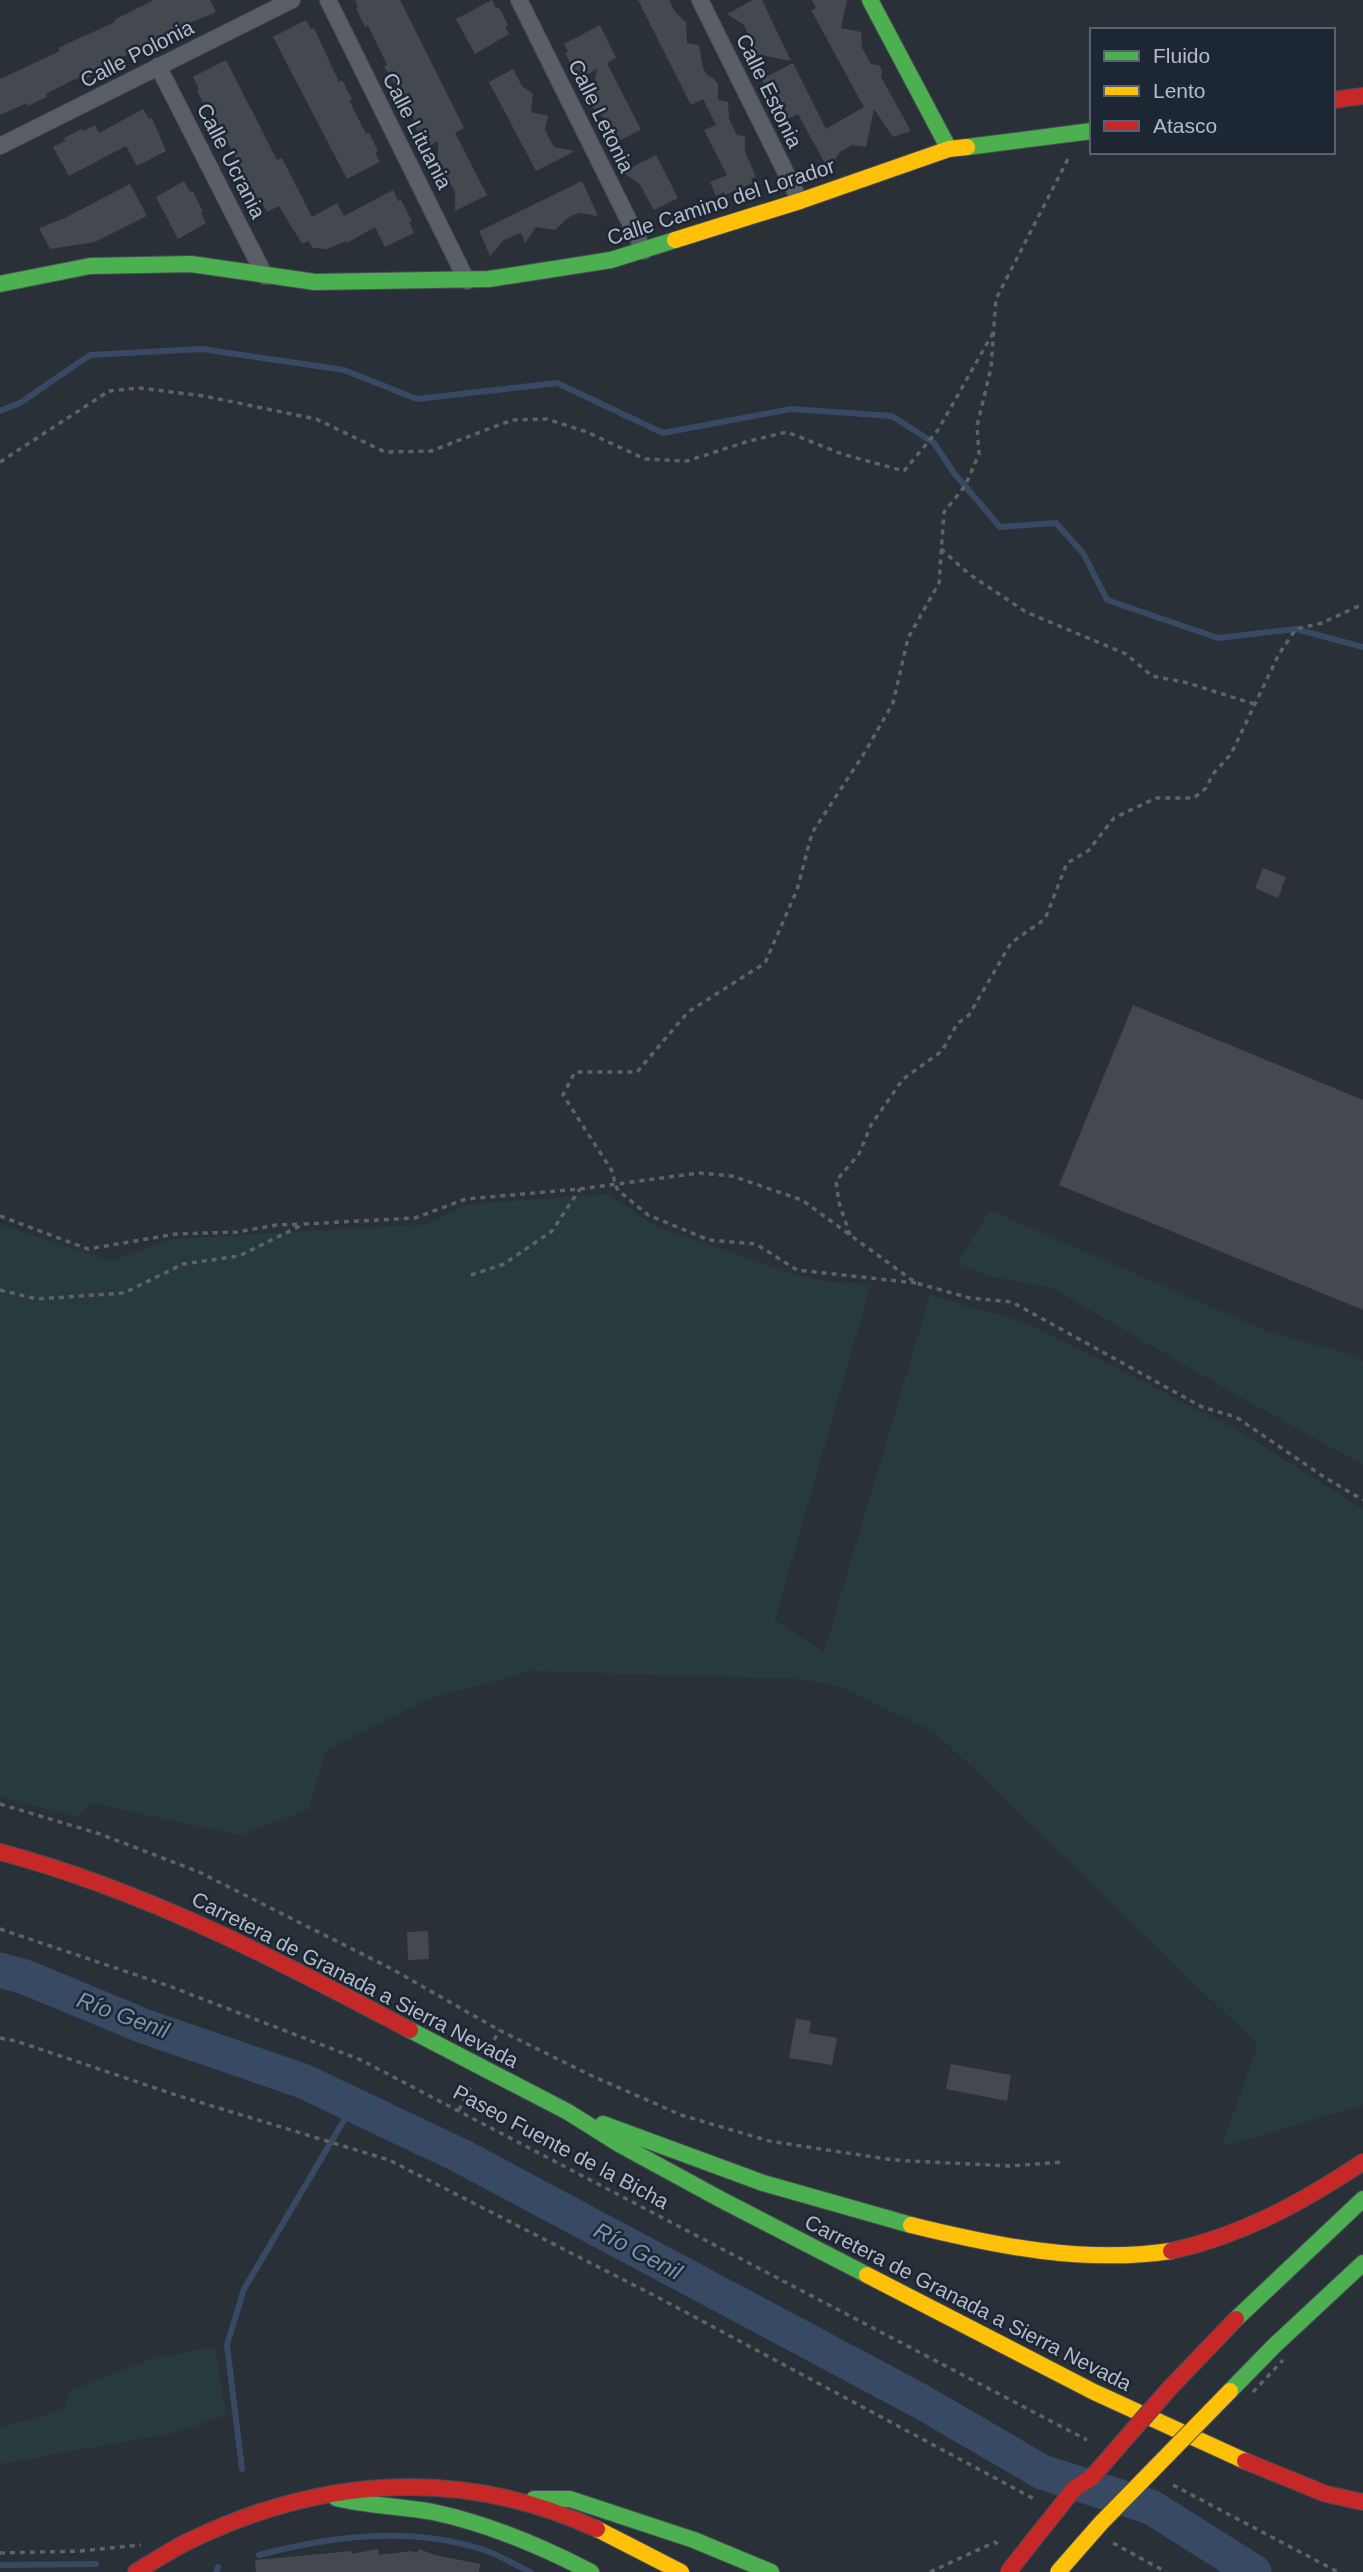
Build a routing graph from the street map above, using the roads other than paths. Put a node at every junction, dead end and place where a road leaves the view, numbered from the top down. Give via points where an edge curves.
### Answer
1 (292, 0) edge
2 (328, 0) edge
3 (519, 0) edge
4 (700, 0) edge
5 (870, 0) edge
6 (158, 66) junction
7 (1363, 96) edge
8 (1335, 100) edge
9 (1087, 131) edge
10 (0, 146) edge
11 (949, 149) junction
12 (800, 201) junction
13 (645, 251) junction
14 (265, 276) junction
15 (467, 281) junction
16 (0, 284) edge
17 (0, 1852) edge
18 (568, 2112) junction
19 (1363, 2162) edge
20 (1363, 2199) edge
21 (1363, 2263) edge
22 (1092, 2477) junction
23 (324, 2494) junction
24 (512, 2499) junction
25 (1363, 2502) edge
26 (136, 2572) edge
27 (591, 2572) edge
28 (681, 2572) edge
29 (771, 2572) edge
30 (1008, 2572) edge
31 (1021, 2572) edge
32 (1058, 2572) edge

1 - 6 street, Calle Polonia
2 - 15 street, Calle Lituania
3 - 13 street, Calle Letonia
4 - 12 street, Calle Estonia
5 - 11 main road
6 - 10 street, Calle Polonia
6 - 14 street, Calle Ucrania
7 - 8 main road
9 - 11 main road, Calle Camino del Lorador
11 - 12 main road, Calle Camino del Lorador
12 - 13 main road, Calle Camino del Lorador
13 - 15 main road, Calle Camino del Lorador
14 - 15 main road, Calle Camino del Lorador via 315,282
14 - 16 main road, Calle Camino del Lorador via 191,264 90,266
17 - 18 main road, Carretera de Granada a Sierra Nevada via 184,1916 386,2015
18 - 19 main road, Carretera de Granada a Sierra Nevada via 757,2181 890,2221 1057,2254 1132,2256 1206,2243 1266,2222
18 - 25 main road, Carretera de Granada a Sierra Nevada via 720,2199 1094,2392 1237,2458 1313,2489
20 - 22 main road, bridge via 1236,2319
21 - 32 main road, bridge via 1273,2347
22 - 30 main road, bridge via 1074,2489
22 - 31 main road via 1083,2496
23 - 24 main road via 440,2487
23 - 26 main road via 198,2537
23 - 27 main road via 359,2505 409,2508 474,2522 542,2546
24 - 28 main road via 588,2525
24 - 29 main road via 570,2499 694,2540

